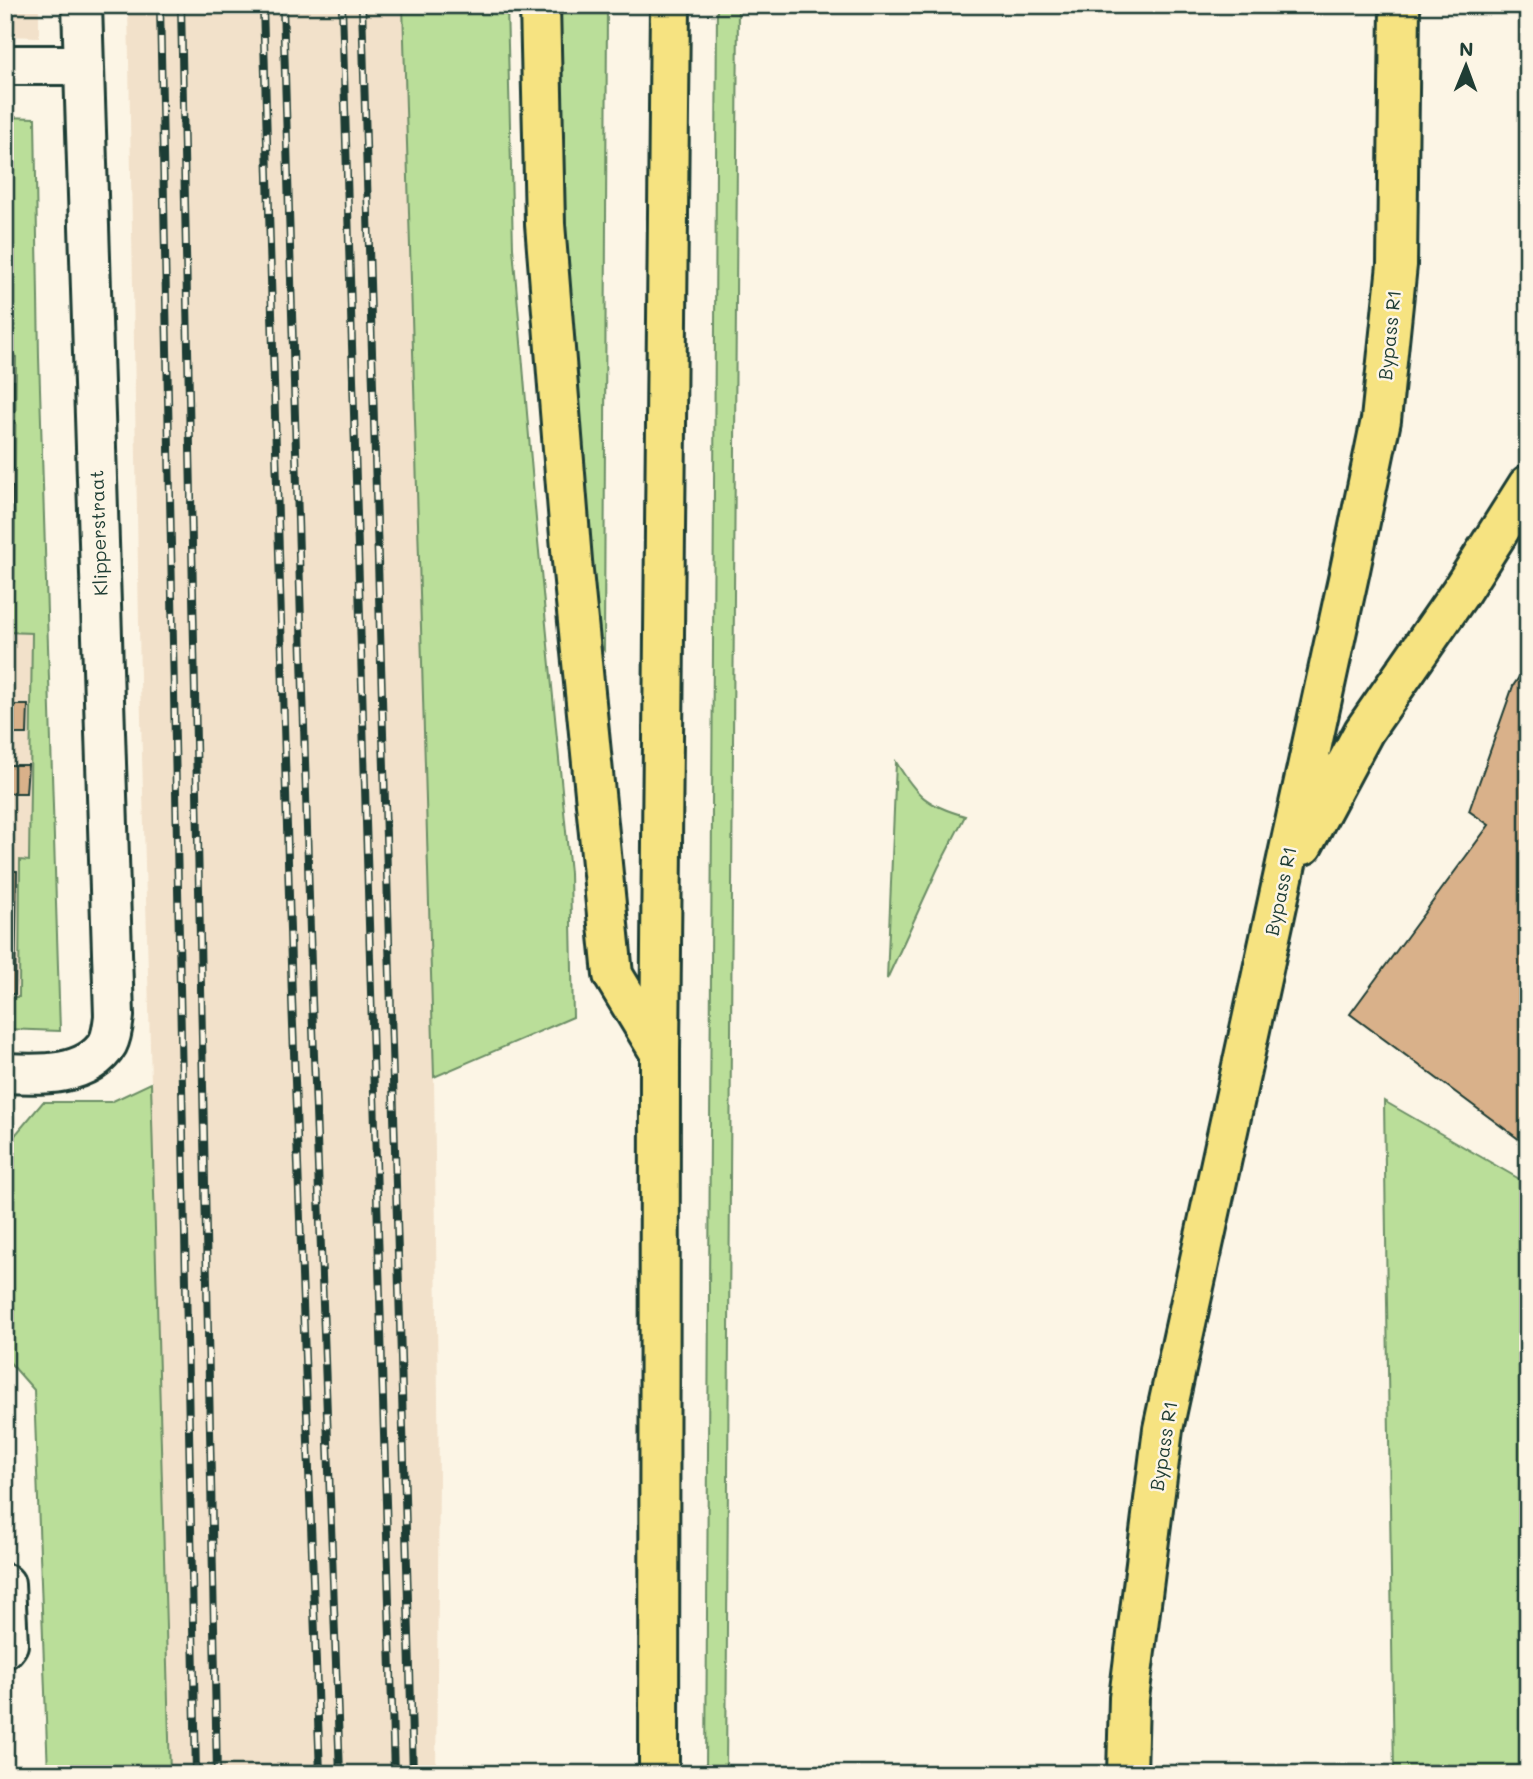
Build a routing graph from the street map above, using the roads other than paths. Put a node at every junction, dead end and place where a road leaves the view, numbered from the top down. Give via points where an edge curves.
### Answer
1 (82, 5) edge
2 (540, 5) edge
3 (670, 5) edge
4 (1399, 5) edge
5 (5, 65) edge
6 (83, 65) junction
7 (1528, 485) edge
8 (1280, 887) junction
9 (660, 1053) junction
10 (5, 1073) edge
11 (5, 1584) edge
12 (5, 1648) edge
13 (659, 1774) edge
14 (1127, 1774) edge

1 - 6 street, Klipperstraat
2 - 9 highway via 545,224 613,975
3 - 9 highway
4 - 8 highway, Bypass R1 via 1397,265 1381,420
5 - 6 street
6 - 10 street, Klipperstraat via 114,1016 109,1041 98,1056 67,1071
7 - 8 highway via 1364,732
8 - 14 highway, Bypass R1 via 1164,1429 1129,1698
9 - 13 highway
11 - 12 street

